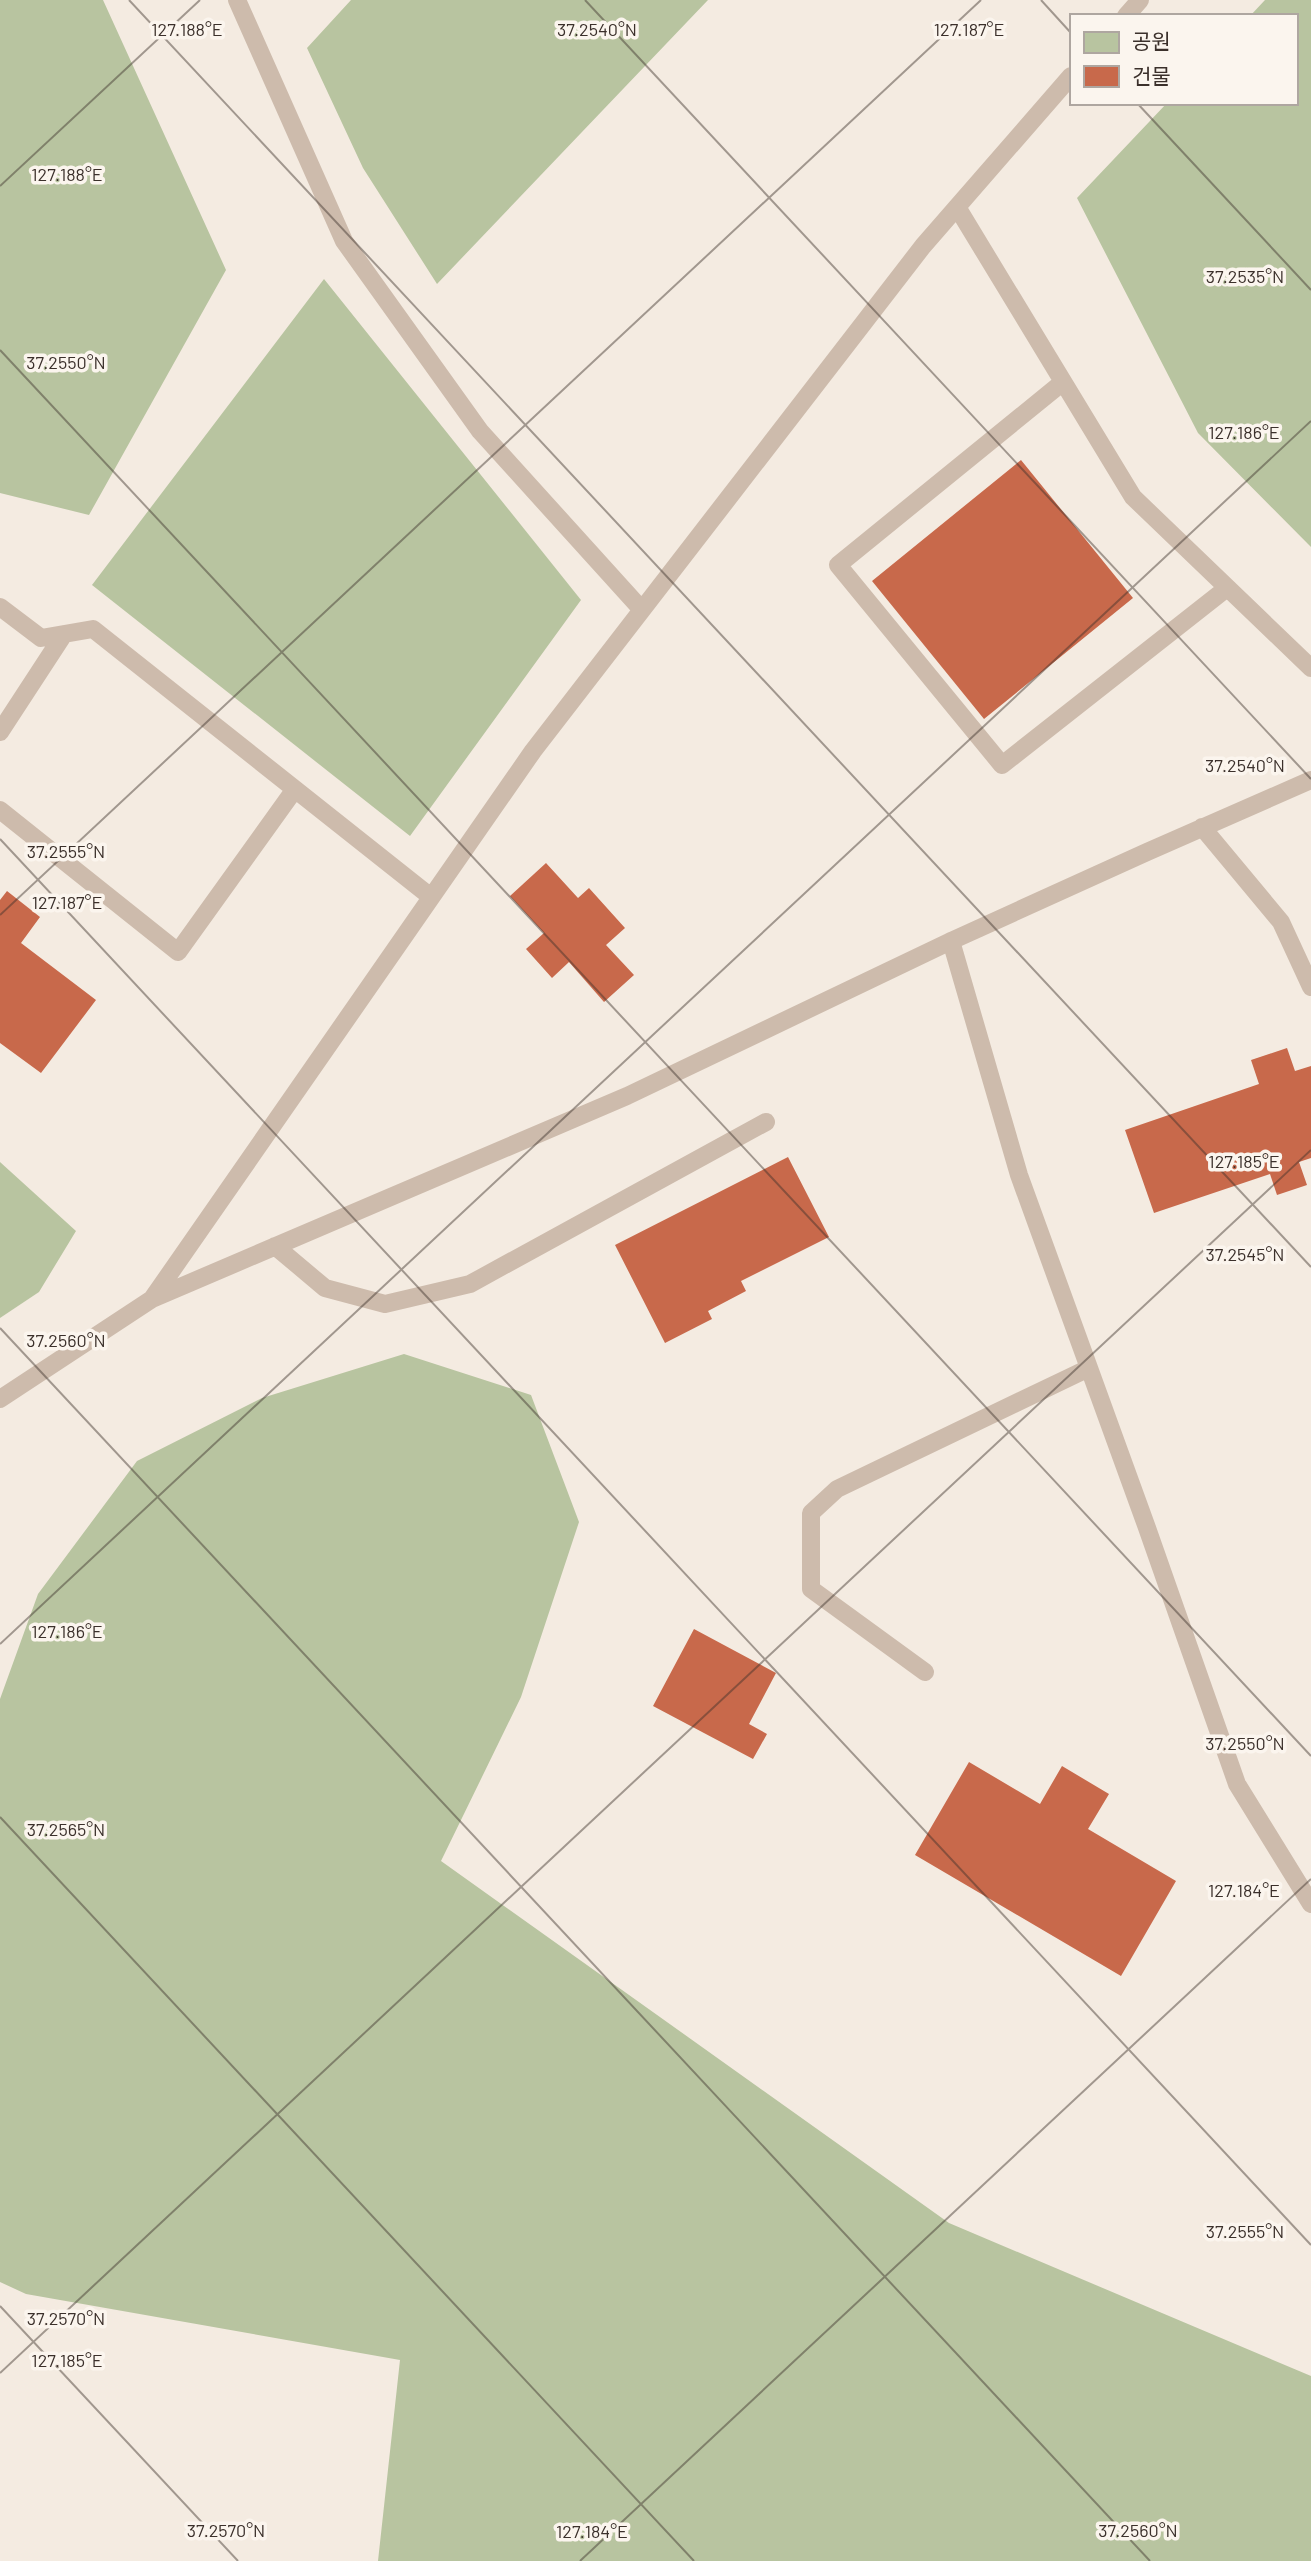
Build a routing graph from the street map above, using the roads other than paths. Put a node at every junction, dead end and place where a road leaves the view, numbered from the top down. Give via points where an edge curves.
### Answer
1 (237, 0) edge
2 (1140, 0) edge
3 (1128, 14) edge
4 (1070, 77) edge
5 (957, 207) junction
6 (1063, 382) junction
7 (1227, 588) junction
8 (0, 607) edge
9 (642, 610) junction
10 (64, 634) junction
11 (1311, 668) edge
12 (0, 733) edge
13 (1311, 780) edge
14 (295, 789) junction
15 (0, 810) edge
16 (1202, 827) junction
17 (431, 897) junction
18 (951, 941) junction
19 (1311, 987) edge
20 (766, 1122) dead end
21 (275, 1246) junction
22 (152, 1299) junction
23 (1089, 1368) junction
24 (0, 1399) edge
25 (925, 1672) dead end
26 (1311, 1904) edge

1 - 9 lane via 344,241 480,431
2 - 3 lane
4 - 5 lane
5 - 6 lane
5 - 9 lane
6 - 7 lane via 1133,497
6 - 7 lane via 838,565 1002,765
7 - 11 lane
8 - 10 lane via 41,638
9 - 17 lane via 533,751
10 - 12 lane
10 - 14 lane via 93,629
13 - 16 lane
14 - 15 lane via 178,952
14 - 17 lane
16 - 18 lane
16 - 19 lane via 1282,922
17 - 22 lane
18 - 21 lane via 627,1096
18 - 23 lane via 1019,1175
20 - 21 lane via 470,1284 385,1304 326,1288
21 - 22 lane
22 - 24 lane
23 - 25 lane via 837,1489 811,1513 811,1589
23 - 26 lane via 1237,1784

